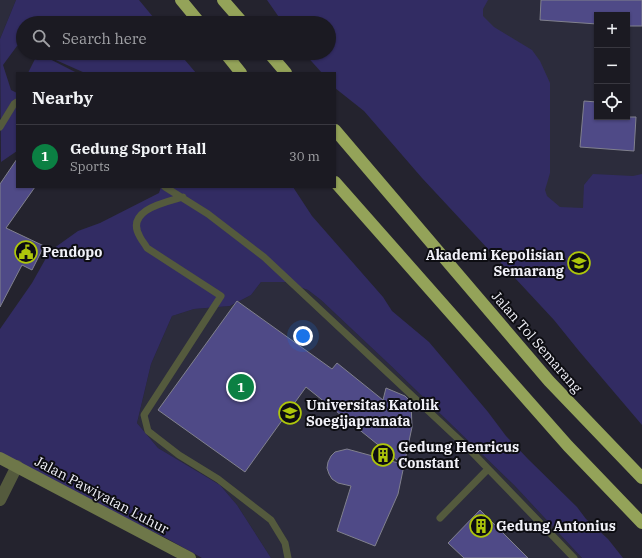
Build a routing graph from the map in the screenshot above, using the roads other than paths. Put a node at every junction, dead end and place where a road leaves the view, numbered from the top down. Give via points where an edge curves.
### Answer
1 (182, 0) edge
2 (224, 0) edge
3 (195, 16) edge
4 (237, 16) edge
5 (231, 60) edge
6 (275, 60) edge
7 (240, 72) edge
8 (285, 72) edge
9 (16, 103) edge
10 (0, 127) edge
11 (336, 131) edge
12 (336, 183) edge
13 (167, 188) edge
14 (183, 197) junction
15 (0, 458) edge
16 (16, 466) junction
17 (488, 469) junction
18 (642, 478) edge
19 (0, 500) edge
20 (440, 518) dead end
21 (642, 523) edge
22 (190, 558) edge
23 (288, 558) edge
24 (574, 558) edge

1 - 3 highway
2 - 4 highway
5 - 7 highway
6 - 8 highway
9 - 10 lane
11 - 18 highway, Jalan Tol Semarang via 549,381
12 - 21 highway via 568,446
13 - 14 lane
14 - 17 lane via 264,257
14 - 23 lane via 155,205 143,212 138,220 139,236 147,248 221,296 144,415 145,422 148,431 180,456 218,479 271,520 285,543
15 - 16 main road, Jalan Pawiyatan Luhur
16 - 19 street
16 - 22 main road, Jalan Pawiyatan Luhur
17 - 20 lane
17 - 24 lane

